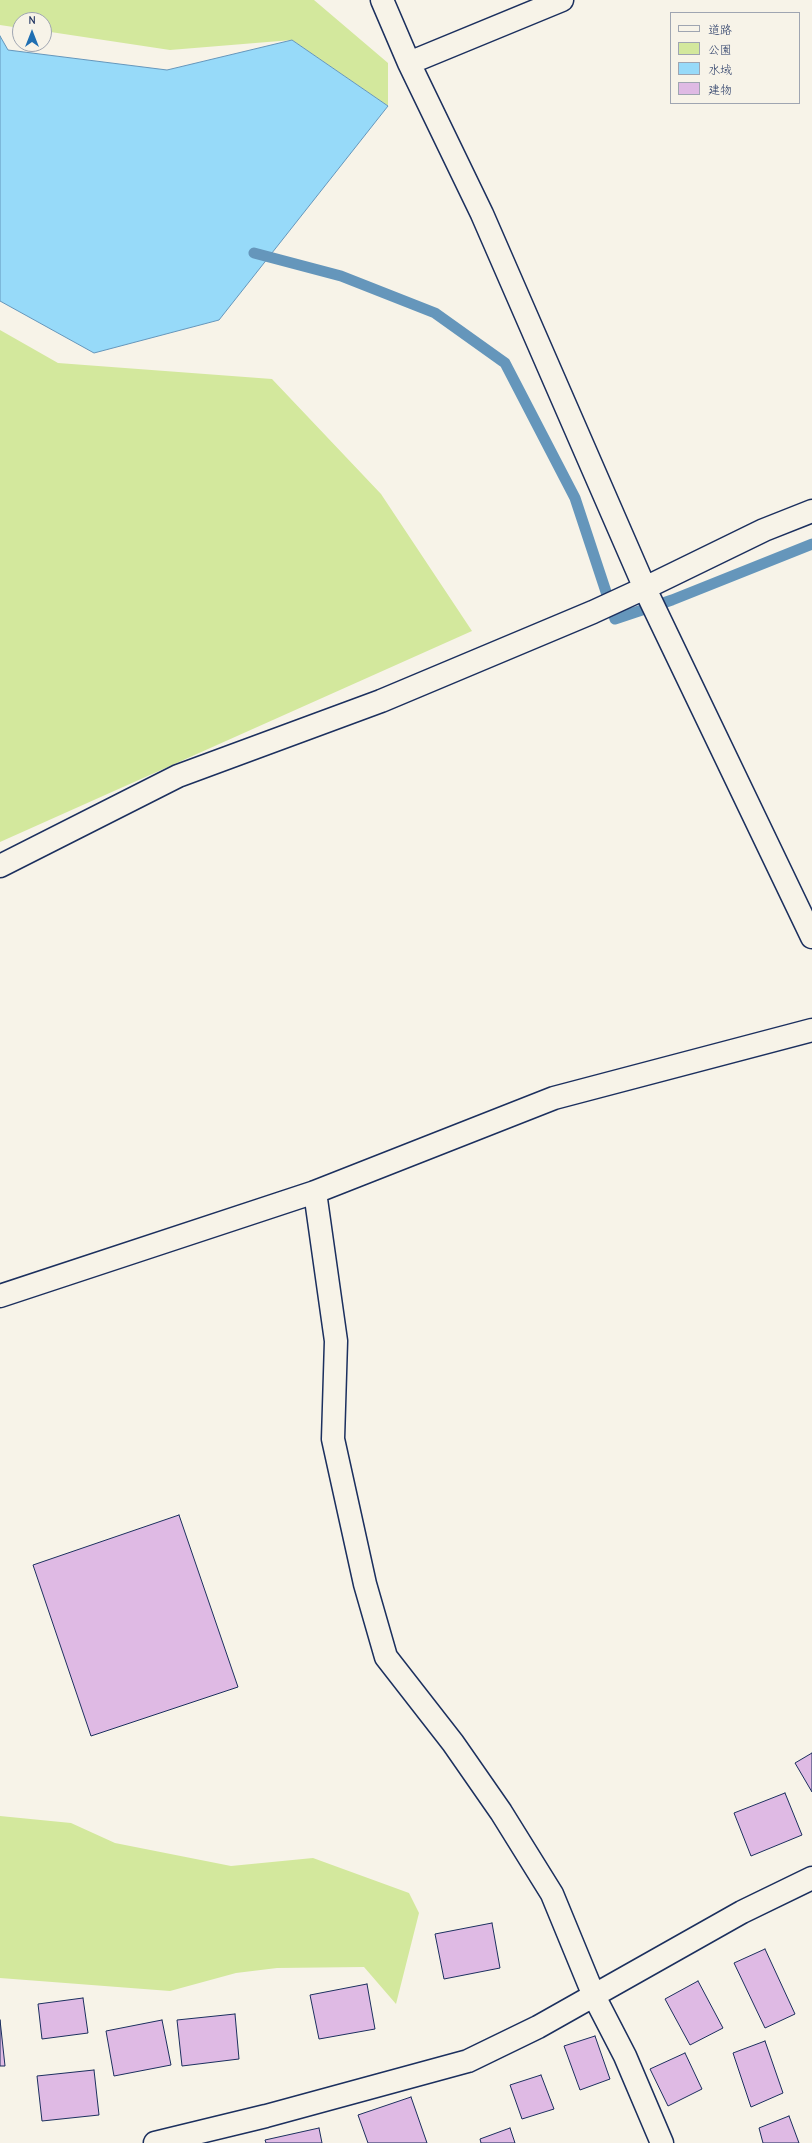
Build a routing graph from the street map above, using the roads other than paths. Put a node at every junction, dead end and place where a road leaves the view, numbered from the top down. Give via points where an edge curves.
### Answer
1 (382, 0) edge
2 (562, 0) edge
3 (409, 63) junction
4 (812, 511) edge
5 (646, 591) junction
6 (0, 866) edge
7 (812, 937) edge
8 (812, 1030) edge
9 (315, 1192) junction
10 (0, 1296) edge
11 (812, 1878) edge
12 (594, 1996) junction
13 (156, 2143) edge
14 (662, 2143) edge

1 - 3 street
2 - 3 street
3 - 5 street via 482,214
4 - 5 street via 764,530
5 - 6 street via 381,700 178,776
5 - 7 street
8 - 9 street via 554,1098
9 - 10 street
9 - 12 street via 336,1341 333,1439 365,1584 386,1657 453,1743 552,1894
11 - 12 street via 742,1912
12 - 13 street via 468,2061
12 - 14 street via 625,2056

